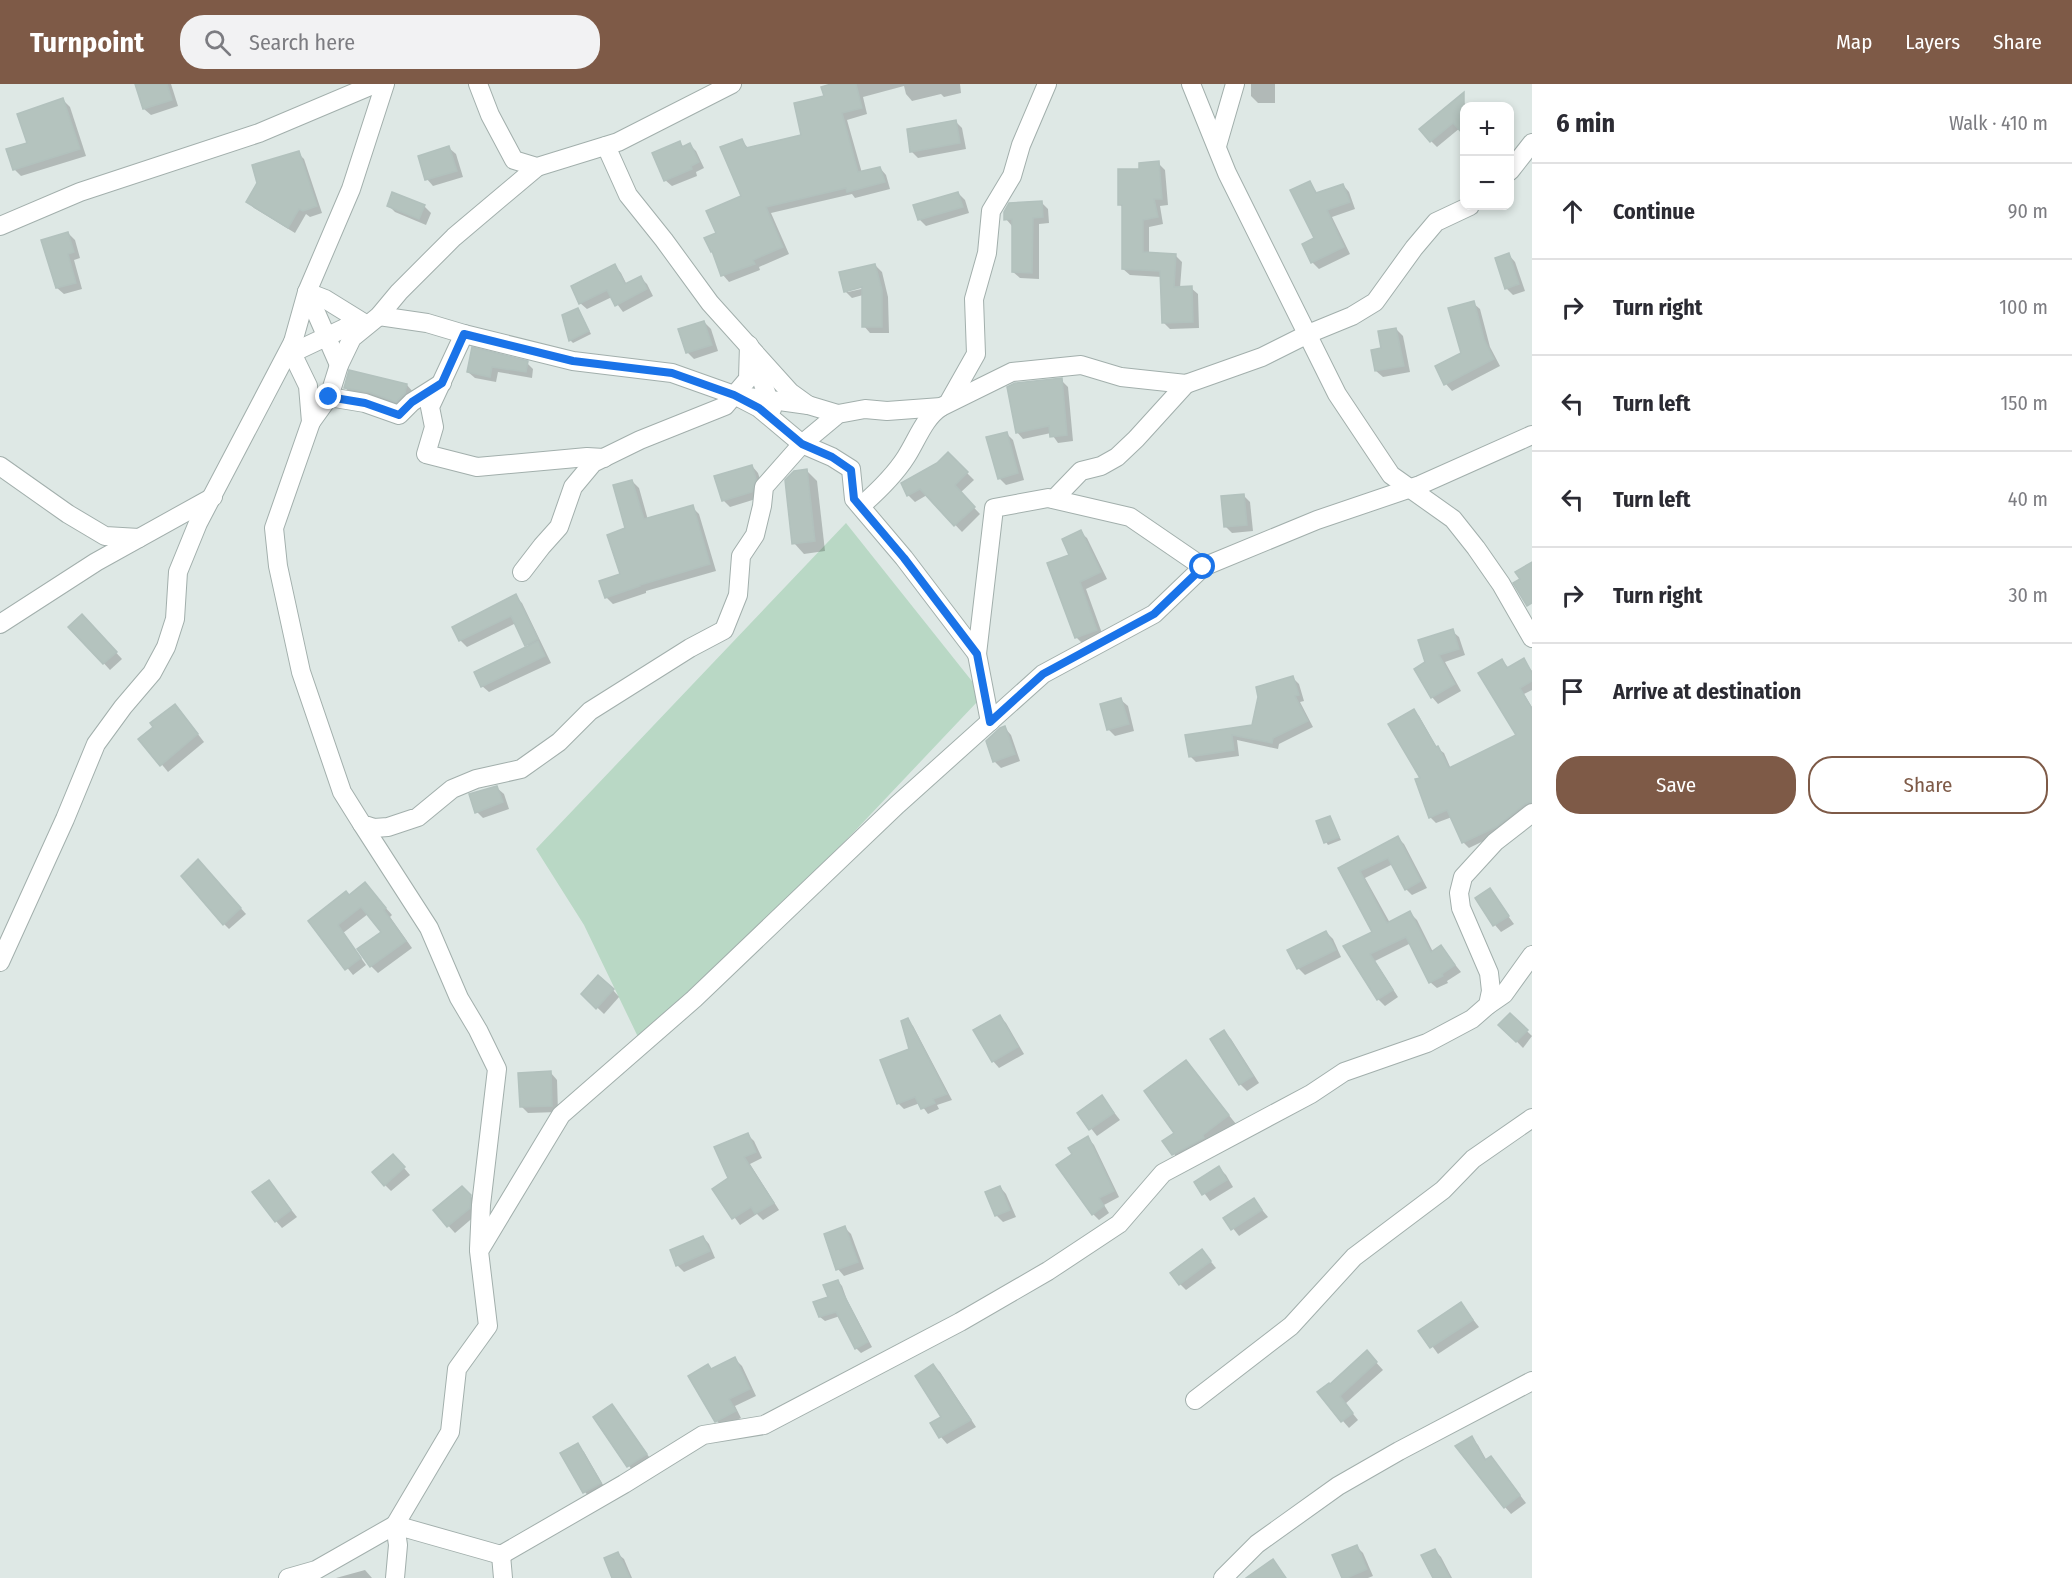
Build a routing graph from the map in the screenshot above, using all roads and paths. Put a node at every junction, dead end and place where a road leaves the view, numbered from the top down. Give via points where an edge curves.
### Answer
1 (375, 84) edge
2 (385, 84) edge
3 (478, 84) edge
4 (1047, 84) edge
5 (1191, 84) edge
6 (1235, 84) edge
7 (727, 85) edge
8 (1532, 143) edge
9 (606, 146) junction
10 (1216, 146) junction
11 (1514, 165) edge
12 (537, 167) junction
13 (1462, 210) edge
14 (0, 226) edge
15 (307, 292) junction
16 (373, 321) junction
17 (464, 334) junction
18 (1308, 334) junction
19 (327, 337) junction
20 (293, 347) junction
21 (750, 347) junction
22 (339, 365) junction
23 (442, 383) junction
24 (1185, 384) junction
25 (734, 395) junction
26 (329, 397) junction
27 (768, 400) junction
28 (946, 403) junction
29 (808, 405) junction
30 (838, 414) junction
31 (311, 422) junction
32 (780, 424) junction
33 (1532, 435) edge
34 (802, 444) junction
35 (604, 458) junction
36 (0, 466) edge
37 (1408, 488) junction
38 (213, 497) junction
39 (1054, 499) junction
40 (861, 506) junction
41 (139, 538) junction
42 (1203, 567) junction
43 (522, 572) dead end
44 (0, 624) edge
45 (1532, 638) edge
46 (977, 654) junction
47 (990, 722) junction
48 (1532, 813) edge
49 (362, 824) junction
50 (1532, 955) edge
51 (0, 962) edge
52 (1488, 1005) junction
53 (1532, 1118) edge
54 (479, 1251) junction
55 (1532, 1381) edge
56 (1195, 1400) dead end
57 (394, 1525) junction
58 (501, 1555) junction
59 (288, 1578) edge
60 (395, 1578) edge
61 (503, 1578) edge
62 (1223, 1578) edge

1 - 14 street via 259,133 80,192
2 - 15 street via 351,189
3 - 12 street via 514,160
4 - 28 street via 1012,176 991,211 987,253 974,299 976,354
5 - 10 street
6 - 10 street
7 - 9 street
8 - 11 street
9 - 12 street
9 - 21 street via 628,195
10 - 18 street
12 - 16 street via 454,237
13 - 18 street via 1436,222 1375,302
15 - 16 street
15 - 19 street
15 - 20 street
16 - 17 street via 427,323
16 - 19 street via 349,326
16 - 22 street via 352,338
17 - 23 street
17 - 25 street via 573,361 672,373
18 - 24 street via 1262,357
18 - 37 street via 1336,394 1391,476
19 - 20 street
19 - 22 street
20 - 31 street via 308,386
20 - 38 street
21 - 25 street via 748,379
21 - 27 street
21 - 29 street via 790,392
22 - 26 street
23 - 26 street via 399,415 365,403
23 - 35 street via 430,407 434,426 426,454 477,467
24 - 28 street via 1121,377 1081,365 1012,372
24 - 39 street via 1117,457 1081,471
25 - 27 street
25 - 32 street
25 - 35 street via 725,406
26 - 31 street
27 - 29 street
27 - 32 street
28 - 30 street
28 - 40 street via 921,429 896,471
29 - 30 street
30 - 34 street
31 - 49 street via 274,528 278,567 301,672 342,792
32 - 34 street
33 - 37 street
34 - 40 street via 851,470 854,499
34 - 49 street via 764,487 755,535 741,556 738,595 724,630 590,711 559,742 521,769 452,789 418,817 388,827
35 - 43 street via 593,463 573,487 559,527
36 - 41 street via 105,536
37 - 42 street
37 - 45 street via 1453,519 1501,584
38 - 41 street
38 - 51 street via 178,572 175,619 166,647 152,673 96,744
39 - 42 street via 1130,517
39 - 46 street via 994,508
40 - 46 street
41 - 44 street
42 - 47 street via 1154,614 1043,674
46 - 47 street
47 - 54 street via 694,999 561,1115
48 - 52 street via 1495,842 1463,877 1459,893 1461,908 1488,973
49 - 54 street via 429,928 459,998 497,1069
50 - 52 street via 1504,994
52 - 58 street via 1472,1019 1427,1043 1344,1072 1311,1094 1163,1173 1119,1224 960,1322 764,1425 703,1435
53 - 56 street via 1473,1159 1443,1190 1354,1257 1290,1326
54 - 57 street via 488,1326 457,1369 450,1432
55 - 62 street via 1338,1486 1257,1544
57 - 58 street
57 - 59 street via 316,1570
57 - 60 street via 399,1545
58 - 61 street

